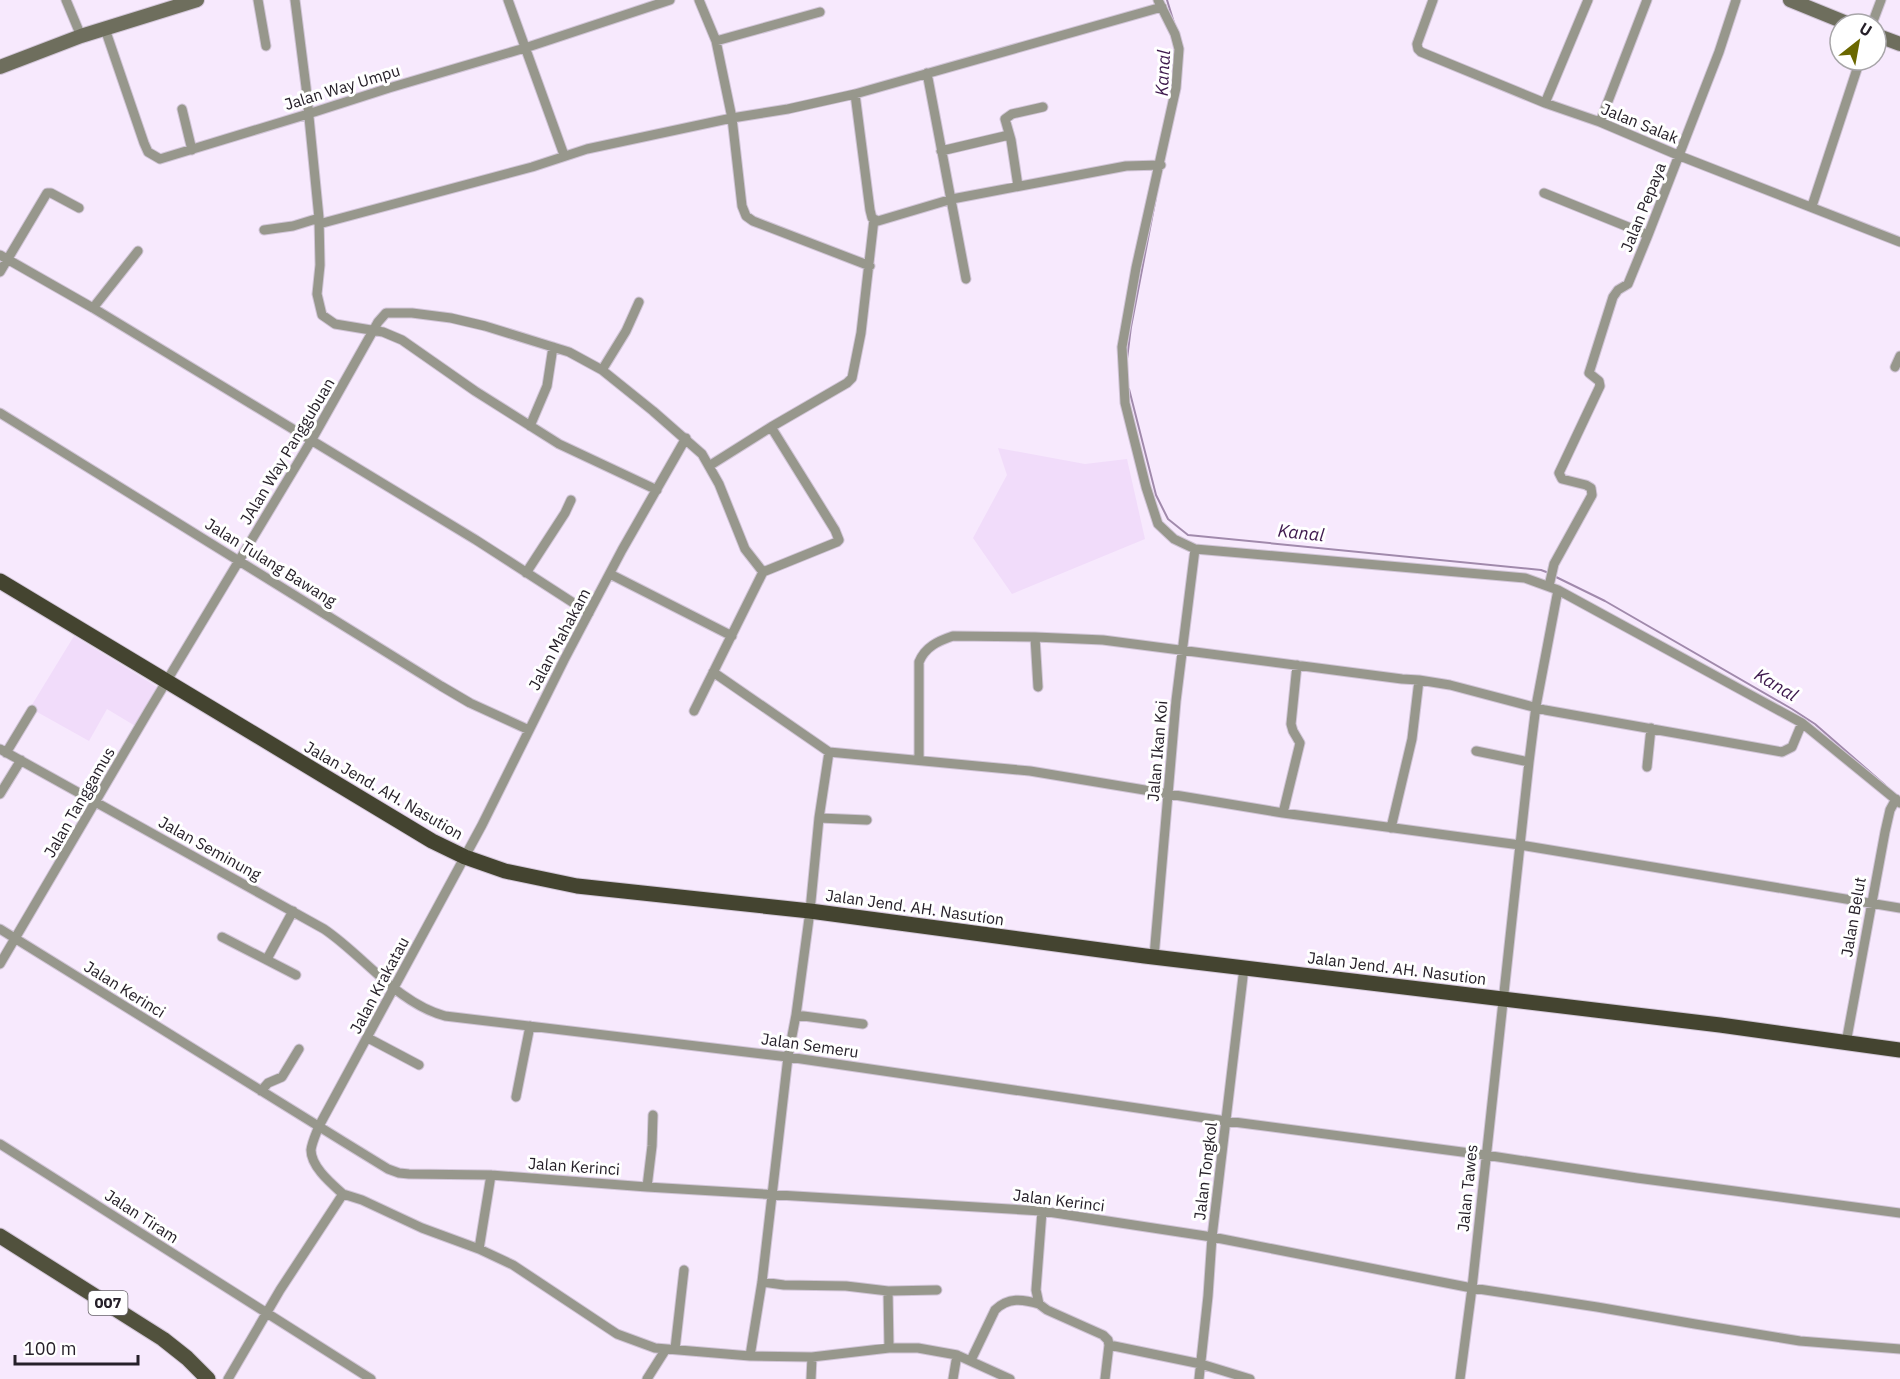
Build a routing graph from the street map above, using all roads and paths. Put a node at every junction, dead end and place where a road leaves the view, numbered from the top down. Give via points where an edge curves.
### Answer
1 (66, 0) edge
2 (197, 0) edge
3 (258, 0) edge
4 (295, 0) edge
5 (508, 0) edge
6 (670, 0) edge
7 (699, 0) edge
8 (1433, 0) edge
9 (1588, 0) edge
10 (1647, 0) edge
11 (1736, 0) edge
12 (1790, 0) edge
13 (1160, 4) edge
14 (820, 12) dead end
15 (1828, 15) edge
16 (105, 29) junction
17 (81, 36) junction
18 (716, 41) junction
19 (266, 46) dead end
20 (525, 48) junction
21 (0, 67) edge
22 (1856, 72) edge
23 (927, 73) junction
24 (855, 94) junction
25 (1545, 104) junction
26 (1043, 107) dead end
27 (183, 109) dead end
28 (308, 114) junction
29 (732, 118) junction
30 (1600, 122) junction
31 (1010, 135) junction
32 (192, 150) junction
33 (940, 151) junction
34 (564, 155) junction
35 (1680, 156) junction
36 (1161, 165) junction
37 (1018, 186) junction
38 (1544, 193) dead end
39 (952, 199) junction
40 (1812, 207) junction
41 (79, 208) dead end
42 (874, 219) junction
43 (319, 221) junction
44 (264, 230) dead end
45 (1648, 236) junction
46 (1900, 242) edge
47 (138, 251) dead end
48 (4, 257) edge
49 (870, 267) junction
50 (0, 272) edge
51 (966, 279) dead end
52 (639, 302) dead end
53 (93, 309) junction
54 (375, 330) junction
55 (553, 347) junction
56 (1900, 356) edge
57 (1895, 368) dead end
58 (602, 370) junction
59 (0, 413) edge
60 (530, 426) junction
61 (771, 427) junction
62 (686, 438) junction
63 (311, 441) junction
64 (709, 466) junction
65 (657, 490) junction
66 (571, 500) dead end
67 (1195, 549) junction
68 (239, 560) junction
69 (1554, 564) joint
70 (763, 572) junction
71 (526, 573) junction
72 (610, 574) junction
73 (0, 581) edge
74 (1553, 586) junction
75 (589, 613) junction
76 (732, 636) junction
77 (1035, 637) junction
78 (1182, 650) junction
79 (1297, 665) junction
80 (713, 672) junction
81 (168, 680) junction
82 (1419, 680) junction
83 (1038, 687) dead end
84 (1536, 706) junction
85 (32, 710) dead end
86 (694, 711) dead end
87 (1802, 723) junction
88 (1651, 728) junction
89 (530, 730) junction
90 (3, 751) edge
91 (1476, 751) dead end
92 (829, 752) junction
93 (21, 760) junction
94 (919, 760) junction
95 (1529, 762) junction
96 (1647, 767) dead end
97 (1169, 793) junction
98 (0, 794) edge
99 (1898, 801) edge
100 (96, 803) junction
101 (1283, 813) junction
102 (819, 818) junction
103 (867, 820) dead end
104 (1391, 828) junction
105 (1520, 845) junction
106 (465, 857) junction
107 (1871, 903) junction
108 (1900, 908) edge
109 (293, 911) junction
110 (810, 911) junction
111 (0, 929) edge
112 (222, 938) dead end
113 (16, 939) junction
114 (1154, 957) junction
115 (267, 959) junction
116 (0, 964) edge
117 (1244, 968) junction
118 (296, 975) dead end
119 (395, 988) junction
120 (1502, 1000) junction
121 (796, 1015) junction
122 (863, 1023) dead end
123 (530, 1026) junction
124 (368, 1038) junction
125 (1846, 1043) junction
126 (299, 1049) dead end
127 (1900, 1050) edge
128 (788, 1057) junction
129 (419, 1065) dead end
130 (261, 1091) junction
131 (516, 1097) dead end
132 (653, 1115) dead end
133 (1226, 1121) junction
134 (319, 1126) junction
135 (0, 1144) edge
136 (1485, 1155) junction
137 (492, 1175) junction
138 (647, 1187) junction
139 (773, 1193) junction
140 (343, 1194) junction
141 (1042, 1211) junction
142 (1900, 1213) edge
143 (0, 1236) edge
144 (1212, 1237) junction
145 (479, 1249) junction
146 (684, 1270) dead end
147 (762, 1282) junction
148 (1472, 1288) junction
149 (937, 1290) dead end
150 (888, 1291) junction
151 (1039, 1304) junction
152 (268, 1313) junction
153 (1109, 1345) junction
154 (889, 1348) junction
155 (670, 1349) junction
156 (1900, 1350) edge
157 (957, 1355) junction
158 (750, 1356) junction
159 (812, 1357) junction
160 (971, 1360) junction
161 (1201, 1364) junction
162 (208, 1379) edge
163 (228, 1379) edge
164 (371, 1379) edge
165 (646, 1379) edge
166 (811, 1379) edge
167 (952, 1379) edge
168 (1010, 1379) edge
169 (1105, 1379) edge
170 (1200, 1379) edge
171 (1250, 1379) edge
172 (1460, 1379) edge

1 - 17 street
2 - 16 main road
3 - 19 street
4 - 28 street
5 - 20 street
6 - 20 street, Jalan Way Umpu
7 - 18 street
8 - 25 street, Jalan Salak via 1417,44 1421,52
9 - 25 street
10 - 30 street
11 - 35 street, Jalan Pepaya
12 - 15 main road
13 - 23 street
13 - 36 street via 1179,49 1176,88
14 - 18 street
16 - 17 main road
16 - 32 street, Jalan Way Umpu via 148,152 160,159
17 - 21 main road
18 - 29 street
20 - 28 street, Jalan Way Umpu
20 - 34 street
22 - 40 street
23 - 24 street
23 - 33 street
24 - 29 street
24 - 42 street
25 - 30 street, Jalan Salak
26 - 31 street via 1007,117
27 - 32 street
28 - 32 street, Jalan Way Umpu
28 - 43 street
29 - 34 street
29 - 49 street via 746,216
30 - 35 street, Jalan Salak
31 - 33 street
31 - 37 street
33 - 39 street
34 - 43 street via 532,167
35 - 40 street, Jalan Salak
35 - 45 street, Jalan Pepaya
36 - 37 street via 1132,165
36 - 67 street via 1122,347 1125,403 1158,524 1174,539
37 - 39 street
38 - 45 street
39 - 42 street
39 - 51 street
40 - 46 street, Jalan Salak
41 - 48 street via 48,193
42 - 49 street
43 - 44 street
43 - 54 street via 317,294 322,315 335,324
45 - 69 street, Jalan Pepaya via 1628,284 1613,297 1590,370 1600,386 1559,473 1562,479 1586,485 1592,495
47 - 53 street
48 - 50 street
48 - 53 street
49 - 61 street via 852,378
52 - 58 street
53 - 63 street
54 - 55 street, JAlan Way Panggubuan via 383,314 399,312 472,323
54 - 60 street via 402,340
54 - 63 street, JAlan Way Panggubuan
55 - 58 street
55 - 60 street via 547,386
56 - 57 street
58 - 62 street
59 - 68 street, Jalan Tulang Bawang
60 - 65 street via 585,458
61 - 64 street
61 - 70 street via 839,540
62 - 64 street
62 - 65 street, Jalan Mahakam
63 - 68 street, JAlan Way Panggubuan
63 - 71 street
64 - 70 street via 745,549
65 - 72 street, Jalan Mahakam
66 - 71 street
67 - 74 street via 1525,578
67 - 78 street, Jalan Ikan Koi
68 - 81 street, JAlan Way Panggubuan
68 - 89 street, Jalan Tulang Bawang via 470,703
69 - 74 street, Jalan Tawes
70 - 76 street
71 - 75 street
72 - 75 street, Jalan Mahakam
72 - 76 street
73 - 81 highway, Jalan Jend. AH. Nasution
74 - 84 street, Jalan Tawes
74 - 87 street
75 - 89 street, Jalan Mahakam
76 - 80 street
77 - 78 street via 1103,640
77 - 83 street
77 - 94 street via 953,636 927,649 919,662
78 - 79 street
78 - 97 street, Jalan Ikan Koi
79 - 82 street
79 - 101 street via 1291,724 1300,743
80 - 86 street
80 - 92 street
81 - 100 street, Jalan Tanggamus
81 - 106 highway, Jalan Jend. AH. Nasution via 432,841
82 - 84 street
82 - 104 street via 1413,739
84 - 88 street
84 - 95 street, Jalan Tawes
85 - 90 street
87 - 88 street via 1792,747 1782,752
87 - 99 street
88 - 96 street
89 - 106 street, Jalan Mahakam
90 - 93 street, Jalan Seminung
91 - 95 street
92 - 94 street
92 - 102 street
93 - 98 street
93 - 100 street, Jalan Seminung
94 - 97 street via 999,766
95 - 105 street, Jalan Tawes
97 - 101 street
97 - 114 street, Jalan Ikan Koi
99 - 107 street, Jalan Belut via 1887,821
100 - 109 street, Jalan Seminung
100 - 113 street, Jalan Tanggamus
101 - 104 street
102 - 103 street
102 - 110 street
104 - 105 street
105 - 107 street
105 - 120 street, Jalan Tawes
106 - 110 highway, Jalan Jend. AH. Nasution via 505,871 577,886
106 - 119 street, Jalan Krakatau
107 - 108 street
107 - 125 street, Jalan Belut
109 - 115 street
109 - 119 street, Jalan Seminung via 332,934
110 - 114 highway, Jalan Jend. AH. Nasution
110 - 121 street
111 - 113 street, Jalan Kerinci
112 - 115 street
113 - 116 street, Jalan Tanggamus
113 - 130 street, Jalan Kerinci
114 - 117 highway, Jalan Jend. AH. Nasution
115 - 118 street
117 - 120 highway, Jalan Jend. AH. Nasution
117 - 133 street, Jalan Tongkol
119 - 123 street, Jalan Semeru via 435,1013
119 - 124 street, Jalan Krakatau
120 - 125 highway, Jalan Jend. AH. Nasution
120 - 136 street, Jalan Tawes
121 - 122 street
121 - 128 street
123 - 128 street, Jalan Semeru
123 - 131 street
124 - 129 street
124 - 134 street, Jalan Krakatau
125 - 127 highway, Jalan Jend. AH. Nasution
126 - 130 street via 282,1077
128 - 133 street, Jalan Semeru
128 - 139 street
130 - 134 street, Jalan Kerinci
132 - 138 street
133 - 136 street, Jalan Semeru
133 - 144 street, Jalan Tongkol
134 - 137 street, Jalan Kerinci via 399,1173
134 - 140 street, Jalan Krakatau via 311,1149 313,1157
135 - 152 street, Jalan Tiram
136 - 142 street, Jalan Semeru
136 - 148 street, Jalan Tawes
137 - 138 street, Jalan Kerinci
137 - 145 street
138 - 139 street, Jalan Kerinci
139 - 141 street, Jalan Kerinci
139 - 147 street
140 - 145 street
140 - 152 street
141 - 144 street, Jalan Kerinci
141 - 151 street via 1036,1290
143 - 162 main road, 007 via 163,1339
144 - 148 street, Jalan Kerinci
144 - 161 street, Jalan Tongkol
145 - 155 street via 526,1273 617,1334
146 - 155 street
147 - 150 street
147 - 158 street
148 - 156 street, Jalan Kerinci via 1800,1341
148 - 172 street, Jalan Tawes
149 - 150 street
150 - 154 street
151 - 153 street via 1103,1335
151 - 160 street via 1013,1300 1001,1305
152 - 163 street
152 - 164 street, Jalan Tiram
153 - 161 street
153 - 169 street
154 - 157 street
154 - 159 street
155 - 158 street
155 - 165 street
157 - 160 street
157 - 167 street
158 - 159 street
159 - 166 street
160 - 168 street
161 - 170 street, Jalan Tongkol
161 - 171 street

